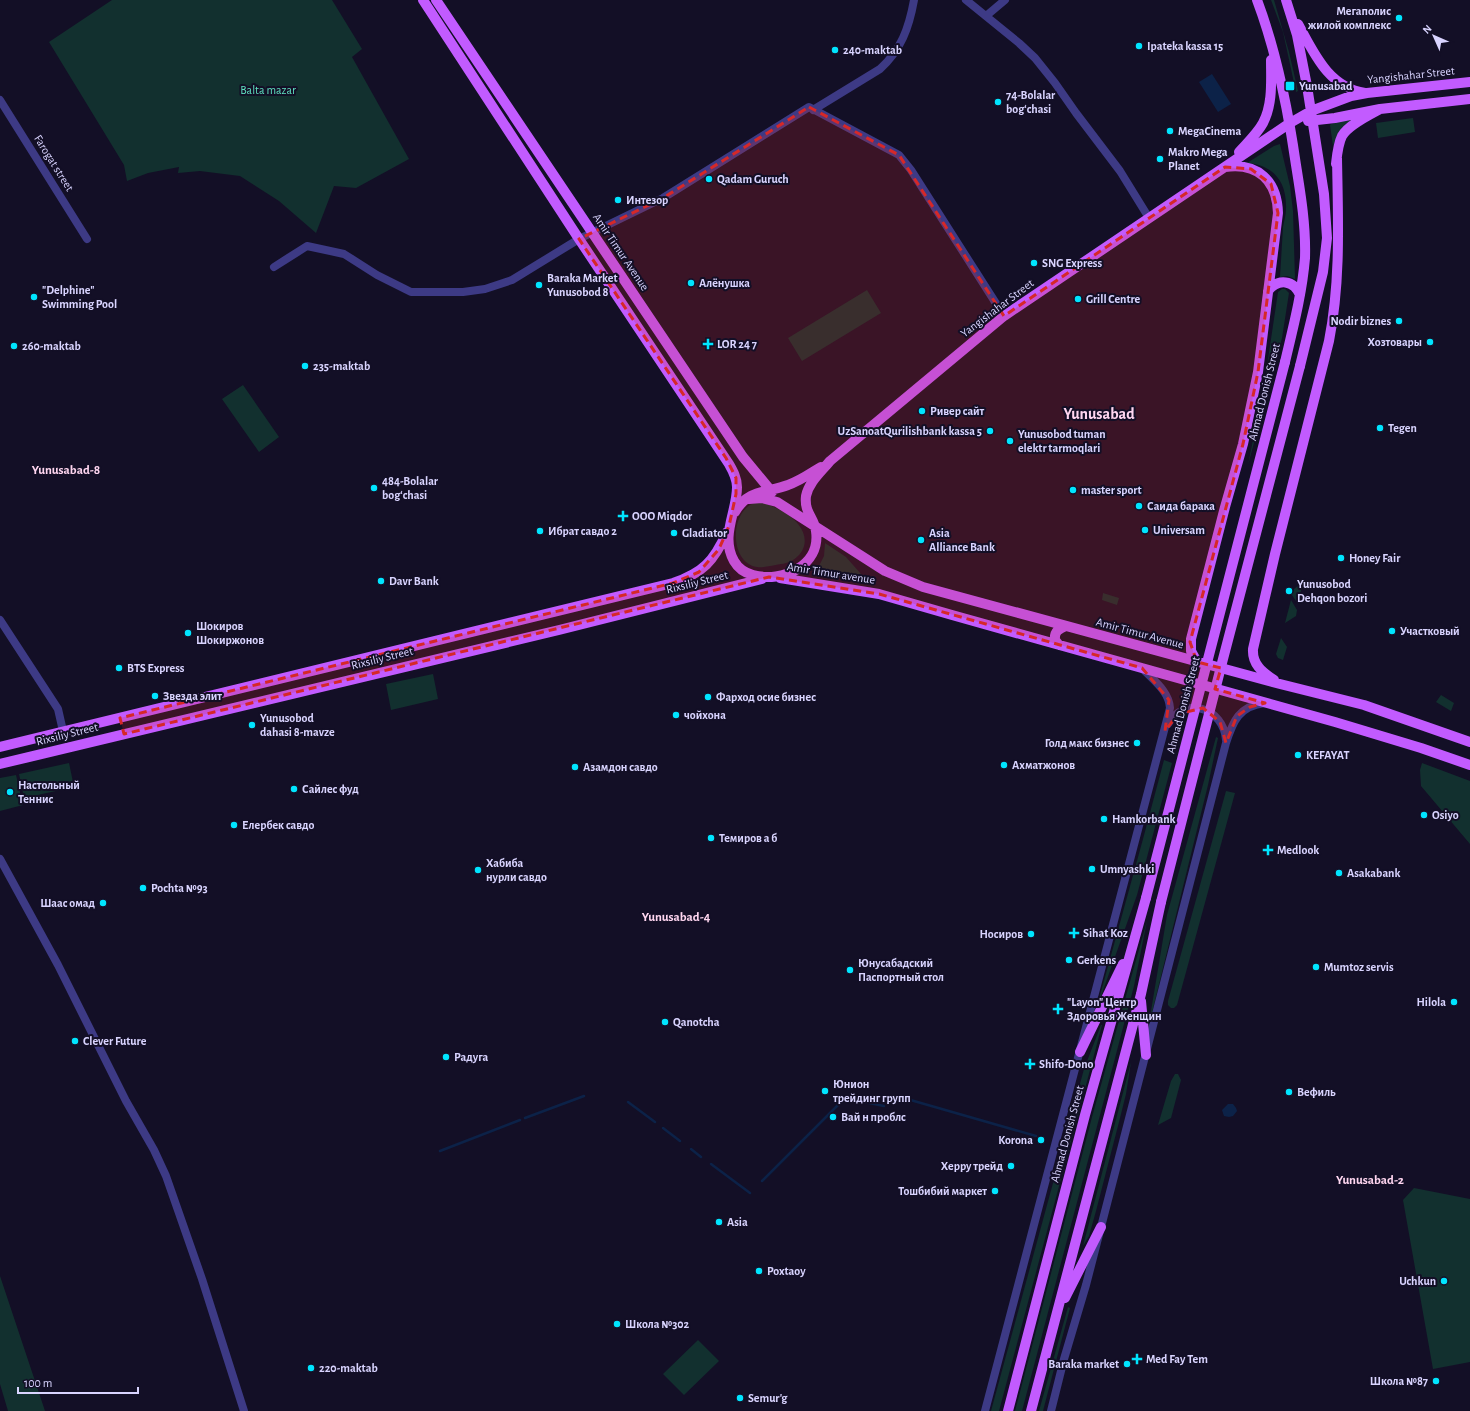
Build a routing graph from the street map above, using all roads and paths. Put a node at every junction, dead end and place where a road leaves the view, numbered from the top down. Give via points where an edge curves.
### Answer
1 (423, 0) edge
2 (436, 0) edge
3 (914, 0) edge
4 (966, 0) edge
5 (1005, 0) edge
6 (1257, 0) edge
7 (1288, 5) edge
8 (986, 16) junction
9 (1271, 46) junction
10 (1470, 82) edge
11 (1367, 93) junction
12 (1470, 99) edge
13 (0, 100) edge
14 (1380, 109) junction
15 (813, 110) junction
16 (1312, 116) junction
17 (1290, 123) junction
18 (1337, 158) junction
19 (1225, 167) junction
20 (1149, 218) junction
21 (593, 233) junction
22 (1327, 238) junction
23 (87, 239) dead end
24 (579, 239) junction
25 (274, 267) dead end
26 (1268, 291) junction
27 (1300, 295) junction
28 (1004, 316) junction
29 (1334, 316) junction
30 (830, 462) junction
31 (769, 489) junction
32 (740, 504) junction
33 (784, 506) junction
34 (814, 525) junction
35 (729, 526) junction
36 (769, 577) junction
37 (604, 600) junction
38 (608, 617) junction
39 (0, 620) edge
40 (1066, 626) junction
41 (1059, 645) junction
42 (1197, 662) junction
43 (1142, 668) junction
44 (1280, 684) junction
45 (1265, 703) junction
46 (120, 718) junction
47 (1165, 731) junction
48 (63, 732) junction
49 (124, 734) junction
50 (1470, 741) edge
51 (1226, 743) junction
52 (0, 747) edge
53 (0, 764) edge
54 (1470, 765) edge
55 (0, 859) edge
56 (1134, 941) junction
57 (1141, 994) junction
58 (1080, 1052) junction
59 (1146, 1055) junction
60 (1102, 1227) junction
61 (1056, 1314) junction
62 (244, 1411) edge
63 (985, 1411) edge
64 (1008, 1411) edge
65 (1031, 1411) edge
66 (1051, 1411) edge

1 - 24 main road, Amir Timur Avenue
2 - 21 main road, Amir Timur Avenue
3 - 15 street via 906,34 889,60 880,69
4 - 8 street
5 - 8 street
6 - 9 main road, Ahmad Donish Street
7 - 11 main road via 1328,74 1344,86
7 - 16 main road
8 - 20 street via 1035,58 1120,171
9 - 17 main road, Ahmad Donish Street
9 - 19 main road via 1271,90 1265,119 1253,137
10 - 11 main road, Yangishahar Street
11 - 16 main road, Yangishahar Street via 1338,100
12 - 14 main road, Yangishahar Street
13 - 23 street, Farogat street
14 - 16 main road, Yangishahar Street via 1335,118
14 - 18 main road via 1346,132 1341,139
15 - 21 street via 808,107 663,198
15 - 28 street via 899,155
16 - 17 main road, Yangishahar Street
16 - 22 main road via 1324,194
17 - 19 main road, Yangishahar Street
17 - 27 main road, Ahmad Donish Street via 1305,233
18 - 22 main road
18 - 29 main road via 1338,256
19 - 20 main road, Yangishahar Street
19 - 26 main road via 1240,166 1255,171 1267,179 1274,190 1278,213
20 - 28 main road, Yangishahar Street
21 - 24 street
21 - 31 main road, Amir Timur Avenue via 743,457
22 - 29 main road
22 - 57 main road, bridge via 1323,272 1300,366 1161,902
24 - 25 street via 512,280 485,289 463,292 411,292 376,275 344,254 307,246
24 - 35 main road, Amir Timur Avenue via 731,467 736,478 737,490
26 - 27 main road via 1277,284 1286,282 1295,287
26 - 42 main road via 1258,372 1243,444 1224,507 1191,640 1191,651
27 - 56 main road, Ahmad Donish Street, bridge via 1286,362
28 - 30 main road, Yangishahar Street
29 - 44 main road via 1253,649 1258,667
30 - 31 main road, Yangishahar Street via 793,483
30 - 34 main road, Yangishahar Street via 814,479 807,495 806,507
31 - 32 main road, Amir Timur Avenue via 755,493
31 - 33 main road
32 - 33 main road, Amir Timur Avenue via 749,499 760,498
32 - 35 main road, Amir Timur Avenue
33 - 34 main road, Amir Timur Avenue
34 - 36 main road, Amir Timur Avenue via 815,543 809,560 795,571
34 - 40 main road, Amir Timur Avenue via 884,571 903,579 923,587
35 - 36 main road, Amir Timur Avenue via 728,546 736,564 750,574
35 - 37 main road, Rixsiliy Street via 722,544 712,559 694,575 663,586
36 - 38 main road, Rixsiliy Street
36 - 41 main road, Amir Timur avenue via 880,594
37 - 38 main road via 610,608
37 - 46 main road, Rixsiliy Street
38 - 49 main road, Rixsiliy Street
39 - 48 street via 58,709
40 - 41 main road via 1056,632 1055,640
40 - 42 main road, Amir Timur Avenue
41 - 43 main road
42 - 44 main road, Amir Timur Avenue
43 - 45 main road
43 - 47 street, Ahmad Donish Street via 1165,692 1169,700 1170,708
44 - 50 main road, Amir Timur Avenue via 1379,710
45 - 51 street via 1250,707 1237,716 1231,725
45 - 54 main road via 1421,748
46 - 48 main road, Rixsiliy Street
46 - 49 main road
47 - 51 street via 1170,721 1178,714 1190,709 1203,708 1220,722 1225,732
47 - 58 street, Ahmad Donish Street
48 - 52 main road, Rixsiliy Street
49 - 53 main road, Rixsiliy Street
51 - 59 street
55 - 62 street via 58,965 166,1176
56 - 58 main road
56 - 64 main road, Ahmad Donish Street via 1085,1115
57 - 59 main road
57 - 61 main road
58 - 63 street, Ahmad Donish Street
59 - 60 street
60 - 61 main road
60 - 66 street
61 - 65 main road

